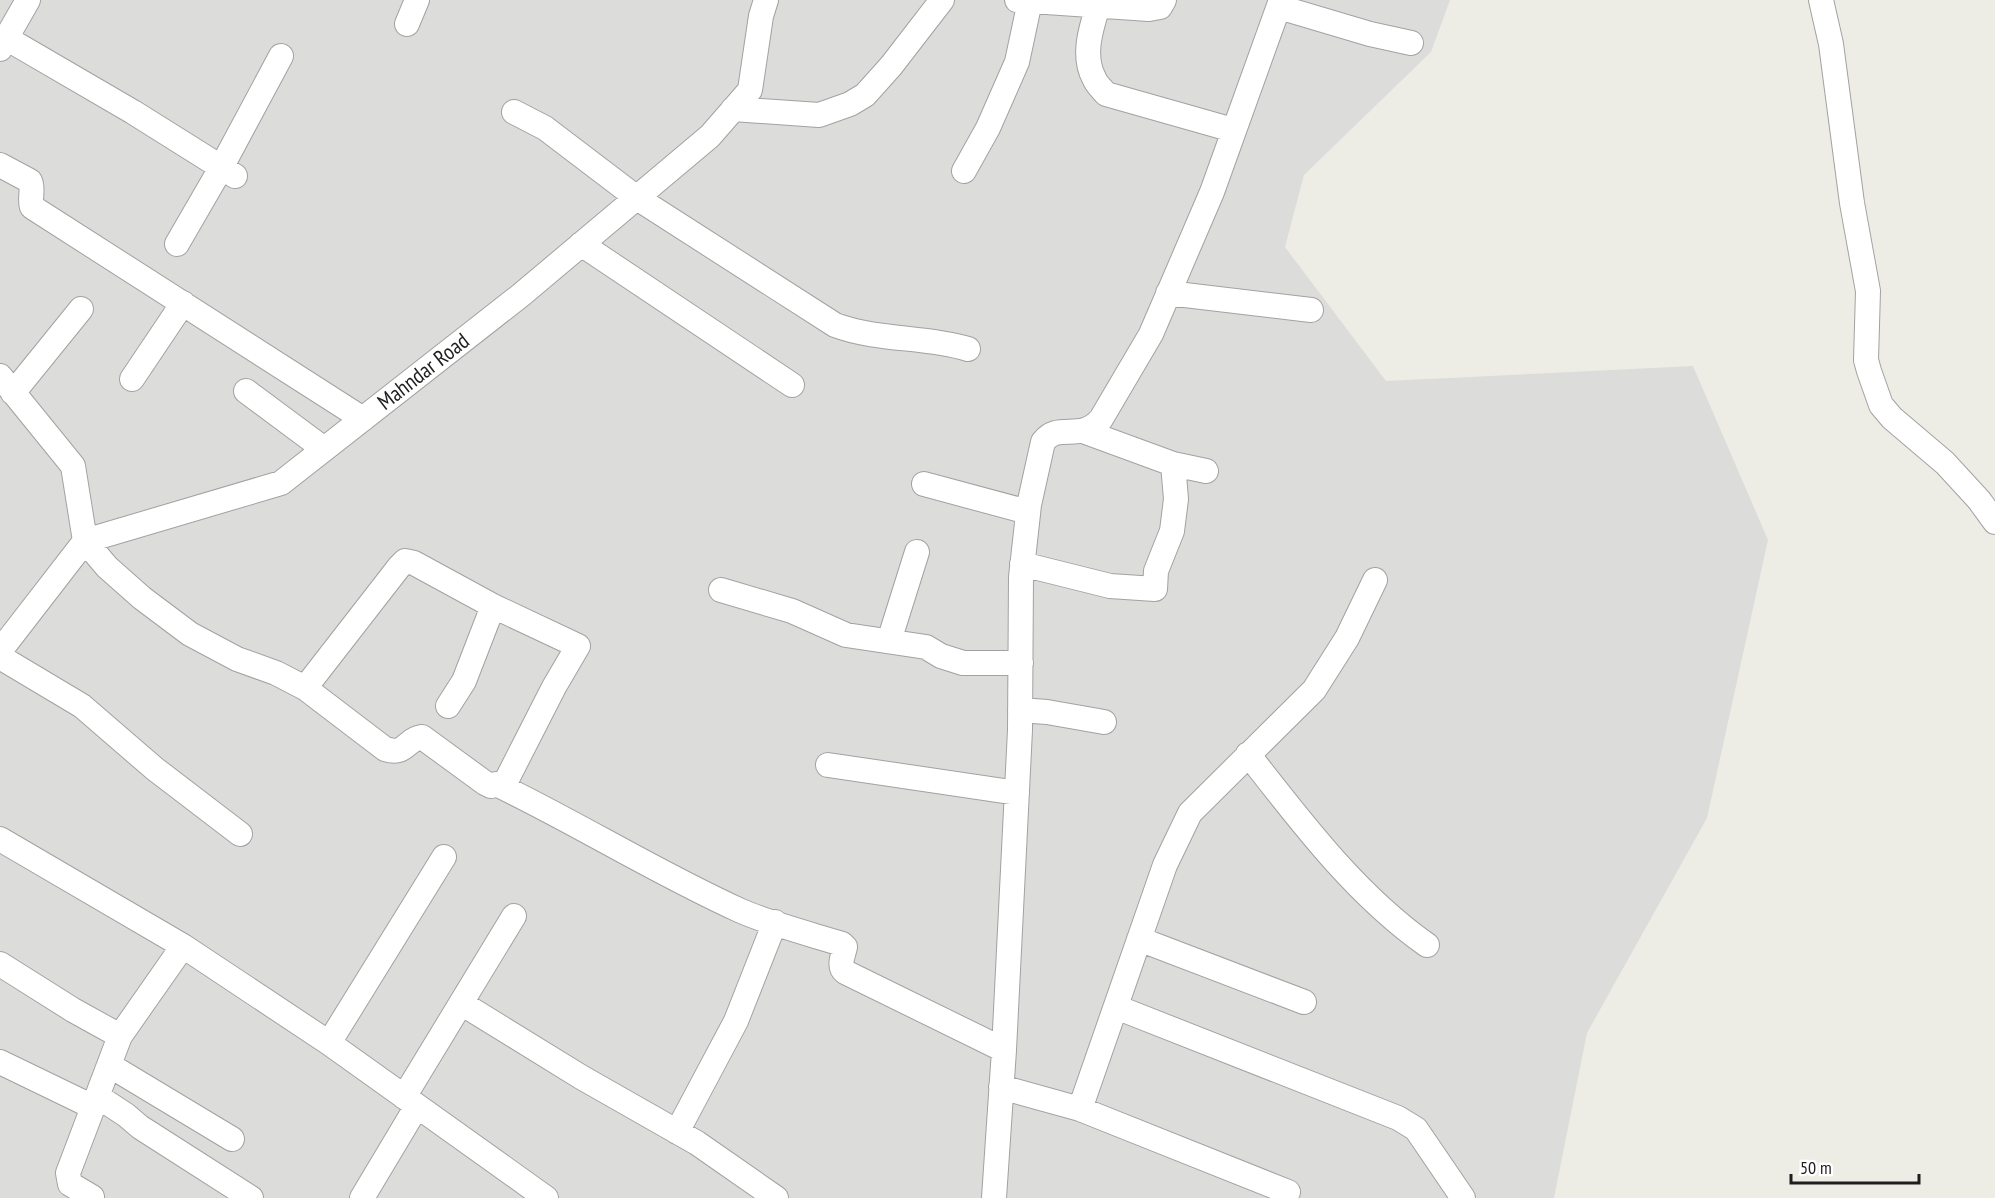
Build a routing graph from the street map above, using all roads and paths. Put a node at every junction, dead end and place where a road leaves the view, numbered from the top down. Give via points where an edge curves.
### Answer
1 (28, 0) edge
2 (417, 0) edge
3 (766, 0) edge
4 (942, 0) edge
5 (1023, 0) edge
6 (1164, 0) edge
7 (1821, 0) edge
8 (1067, 2) edge
9 (1280, 4) edge
10 (1098, 6) junction
11 (407, 24) dead end
12 (1411, 43) dead end
13 (3, 44) edge
14 (281, 56) dead end
15 (733, 109) junction
16 (514, 112) dead end
17 (1233, 130) junction
18 (0, 165) edge
19 (964, 171) dead end
20 (228, 172) junction
21 (637, 198) junction
22 (177, 244) dead end
23 (581, 244) junction
24 (1168, 293) junction
25 (183, 303) junction
26 (81, 309) dead end
27 (1311, 310) dead end
28 (968, 349) dead end
29 (132, 379) dead end
30 (7, 384) edge
31 (792, 386) dead end
32 (246, 391) dead end
33 (363, 419) junction
34 (1083, 431) junction
35 (324, 449) junction
36 (1173, 464) junction
37 (1206, 471) dead end
38 (924, 484) dead end
39 (1028, 512) junction
40 (1995, 522) edge
41 (86, 541) junction
42 (917, 552) dead end
43 (1022, 564) junction
44 (1375, 580) dead end
45 (721, 590) dead end
46 (493, 606) junction
47 (889, 641) junction
48 (0, 651) edge
49 (0, 657) edge
50 (1021, 663) junction
51 (305, 688) junction
52 (448, 706) dead end
53 (1020, 710) junction
54 (1104, 722) dead end
55 (1248, 754) junction
56 (828, 765) dead end
57 (503, 788) junction
58 (1017, 793) junction
59 (240, 834) dead end
60 (0, 839) edge
61 (444, 857) dead end
62 (514, 916) dead end
63 (775, 922) junction
64 (1139, 939) junction
65 (1427, 945) dead end
66 (183, 946) junction
67 (0, 964) edge
68 (1304, 1002) dead end
69 (461, 1003) junction
70 (1116, 1007) junction
71 (120, 1036) junction
72 (329, 1042) junction
73 (1004, 1050) junction
74 (0, 1062) edge
75 (109, 1065) junction
76 (1000, 1087) junction
77 (95, 1101) junction
78 (410, 1101) junction
79 (1080, 1109) junction
80 (677, 1132) junction
81 (232, 1139) dead end
82 (1288, 1192) dead end
83 (92, 1197) edge
84 (251, 1198) edge
85 (362, 1198) edge
86 (546, 1198) edge
87 (776, 1198) edge
88 (994, 1198) edge
89 (1462, 1198) edge

1 - 13 street
2 - 11 street
3 - 15 street, Mahndar Road via 750,90
4 - 15 street via 866,95 850,104 819,115
5 - 8 street
5 - 19 street via 1017,62
6 - 10 street via 1160,7 1149,9
7 - 40 street via 1868,291 1869,371 1886,412 1945,463
8 - 10 street
9 - 12 street via 1370,34
9 - 17 street
10 - 17 street via 1090,32 1089,63 1094,79 1106,94
13 - 20 street via 133,112
14 - 20 street
15 - 21 street, Mahndar Road via 710,136
16 - 21 street via 545,128
17 - 24 street via 1212,192
18 - 25 street via 30,181 32,207
20 - 22 street
21 - 23 street, Mahndar Road
21 - 28 street via 835,325
23 - 31 street
23 - 33 street, Mahndar Road
24 - 27 street
24 - 34 street via 1151,334 1101,419 1093,429
25 - 29 street
25 - 33 street
26 - 30 street
30 - 41 street via 73,466
32 - 35 street
33 - 35 street, Mahndar Road
34 - 36 street
34 - 39 street via 1057,432 1043,442
35 - 41 street, Mahndar Road via 280,483
36 - 37 street
36 - 43 street via 1176,499 1172,531 1156,571 1155,589 1110,586
38 - 39 street
39 - 43 street
41 - 48 street
41 - 51 street via 107,567 190,634
42 - 47 street
43 - 50 street
44 - 55 street via 1347,638 1314,690
45 - 47 street via 792,611 846,634
46 - 51 street via 405,561
46 - 52 street via 464,681
46 - 57 street via 578,646
47 - 50 street via 926,647 963,663
49 - 59 street via 82,706
50 - 53 street
51 - 57 street via 385,749 403,750 422,736 484,783
53 - 54 street
53 - 58 street
55 - 64 street via 1190,813 1165,865
55 - 65 street via 1296,816 1371,898
56 - 58 street
57 - 63 street via 568,819 667,876
58 - 73 street
60 - 66 street
61 - 72 street
62 - 69 street
63 - 73 street via 842,944 845,947 841,965 845,972
63 - 80 street via 736,1021
64 - 68 street
64 - 70 street
66 - 71 street
66 - 72 street
67 - 71 street
69 - 78 street
69 - 80 street
70 - 79 street
70 - 89 street via 1398,1118 1416,1129
71 - 75 street
72 - 78 street
73 - 76 street
74 - 77 street
75 - 77 street
75 - 81 street
76 - 79 street
76 - 88 street
77 - 83 street via 68,1173 70,1184
77 - 84 street via 126,1115
78 - 85 street
78 - 86 street
79 - 82 street
80 - 87 street

